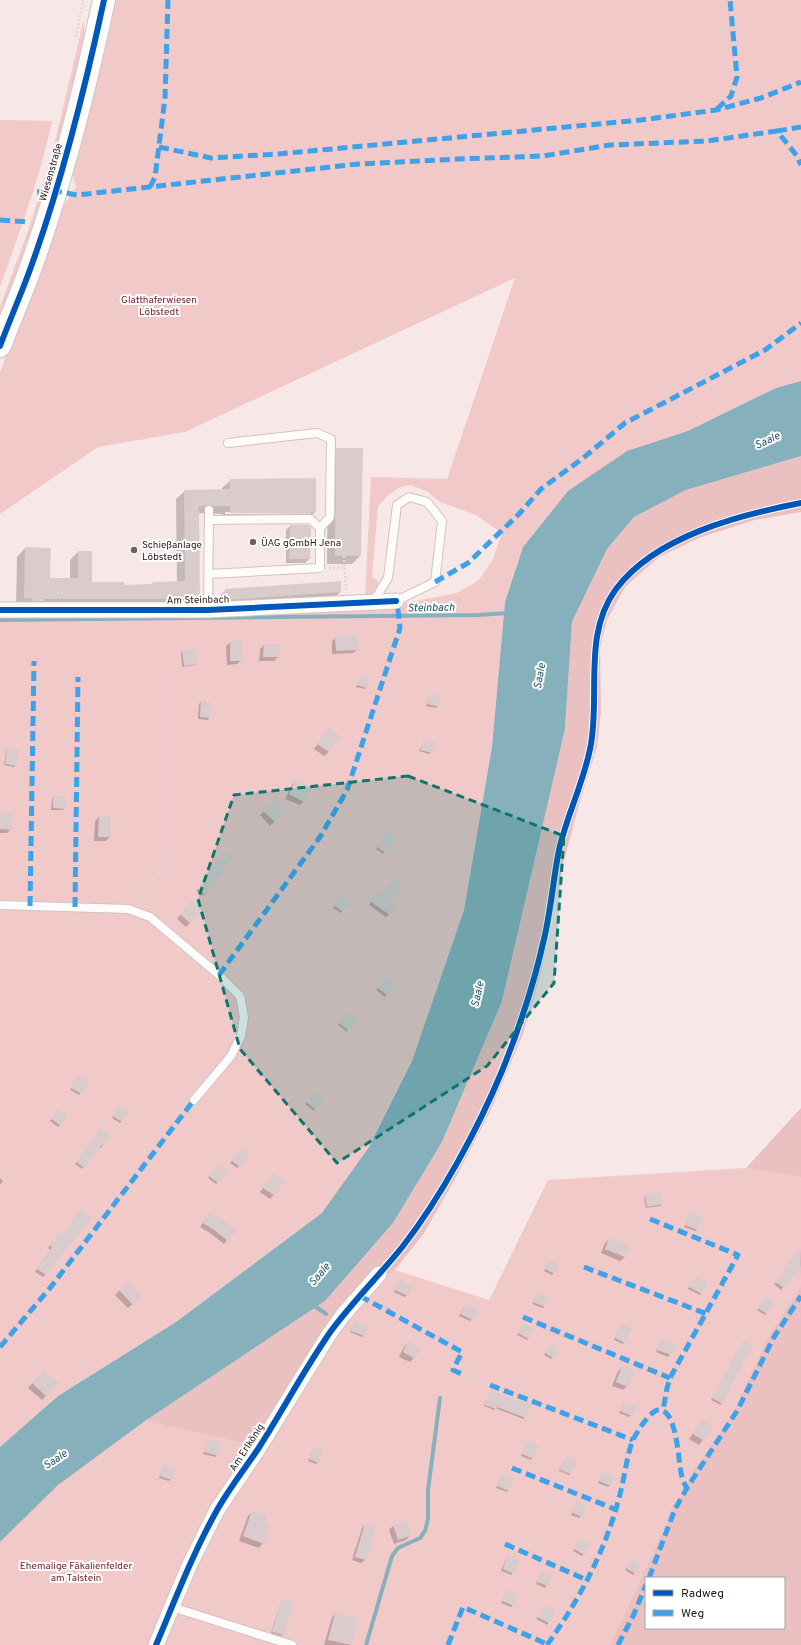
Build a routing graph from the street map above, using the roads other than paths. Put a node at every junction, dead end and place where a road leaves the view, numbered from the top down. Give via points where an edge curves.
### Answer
1 (104, 0) edge
2 (0, 346) edge
3 (228, 443) dead end
4 (209, 510) dead end
5 (209, 520) junction
6 (320, 528) junction
7 (209, 574) junction
8 (396, 601) joint
9 (373, 602) junction
10 (0, 610) edge
11 (208, 610) junction
12 (0, 905) edge
13 (194, 1100) dead end
14 (379, 1274) dead end
15 (172, 1607) junction
16 (156, 1645) edge
17 (292, 1645) edge

1 - 2 street, Wiesenstraße via 89,68 56,191
3 - 6 lane via 317,433 330,439 330,517
4 - 5 lane
5 - 6 lane via 310,519
5 - 7 lane
6 - 7 lane via 320,568
7 - 11 lane
8 - 9 street, Am Steinbach
8 - 9 lane via 435,582 442,521 427,502 409,497 397,505 388,578
9 - 11 street, Am Steinbach
10 - 11 street, Am Steinbach
12 - 13 lane via 128,909 150,918 219,975 240,996 244,1017 241,1036 231,1056
14 - 15 street, Am Erlkönig via 328,1336 217,1510
15 - 16 street, Am Erlkönig
15 - 17 lane

